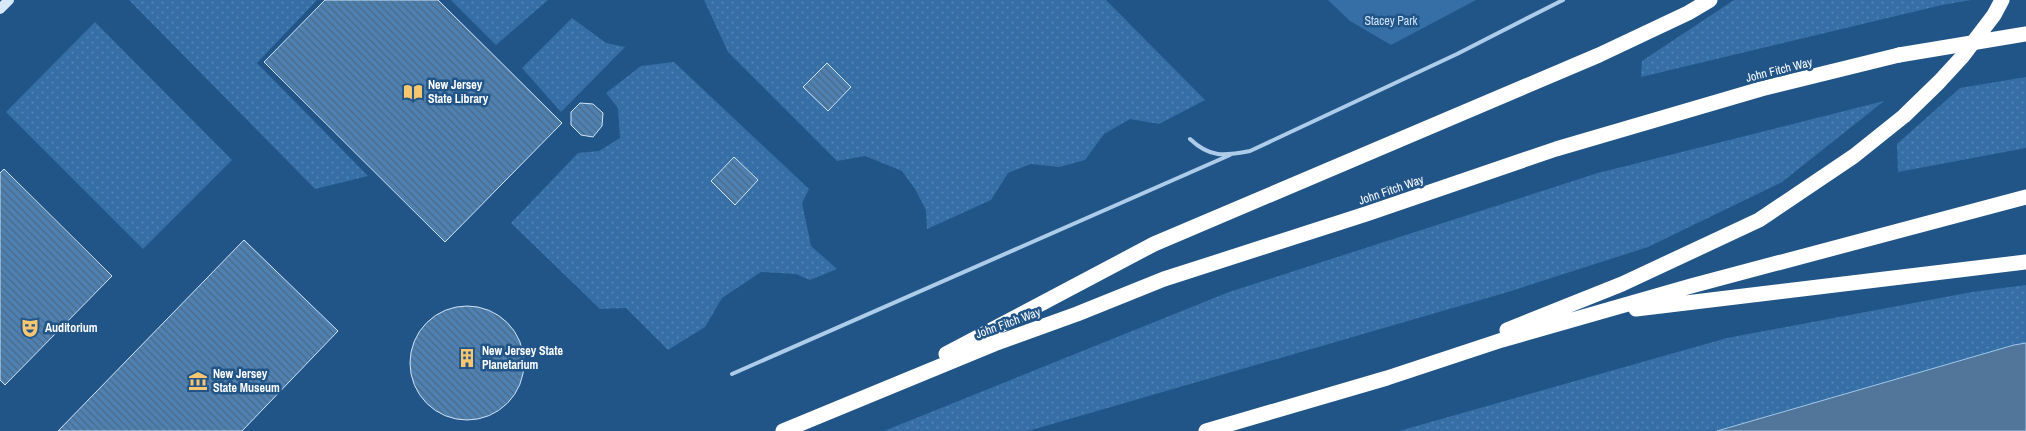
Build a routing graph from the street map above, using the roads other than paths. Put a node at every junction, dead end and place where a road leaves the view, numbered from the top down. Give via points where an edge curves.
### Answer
1 (9, 0) edge
2 (1563, 0) edge
3 (1710, 0) edge
4 (2002, 0) edge
5 (0, 9) edge
6 (2026, 34) edge
7 (1190, 139) dead end
8 (1230, 155) junction
9 (2026, 197) edge
10 (2026, 262) edge
11 (1595, 314) junction
12 (732, 374) dead end
13 (1387, 378) junction
14 (866, 397) junction
15 (783, 431) edge
16 (1206, 431) edge

1 - 5 street
2 - 8 lane via 1457,54 1250,151
3 - 14 highway via 1599,55 1154,244
4 - 13 highway via 1962,57 1904,116 1854,156 1759,220 1622,284
6 - 14 highway, John Fitch Way, bridge via 1899,55 1761,89 1556,149 1164,279
7 - 8 lane via 1202,150
8 - 12 lane
9 - 11 highway
10 - 11 highway
11 - 13 highway
13 - 16 highway
14 - 15 highway, John Fitch Way

